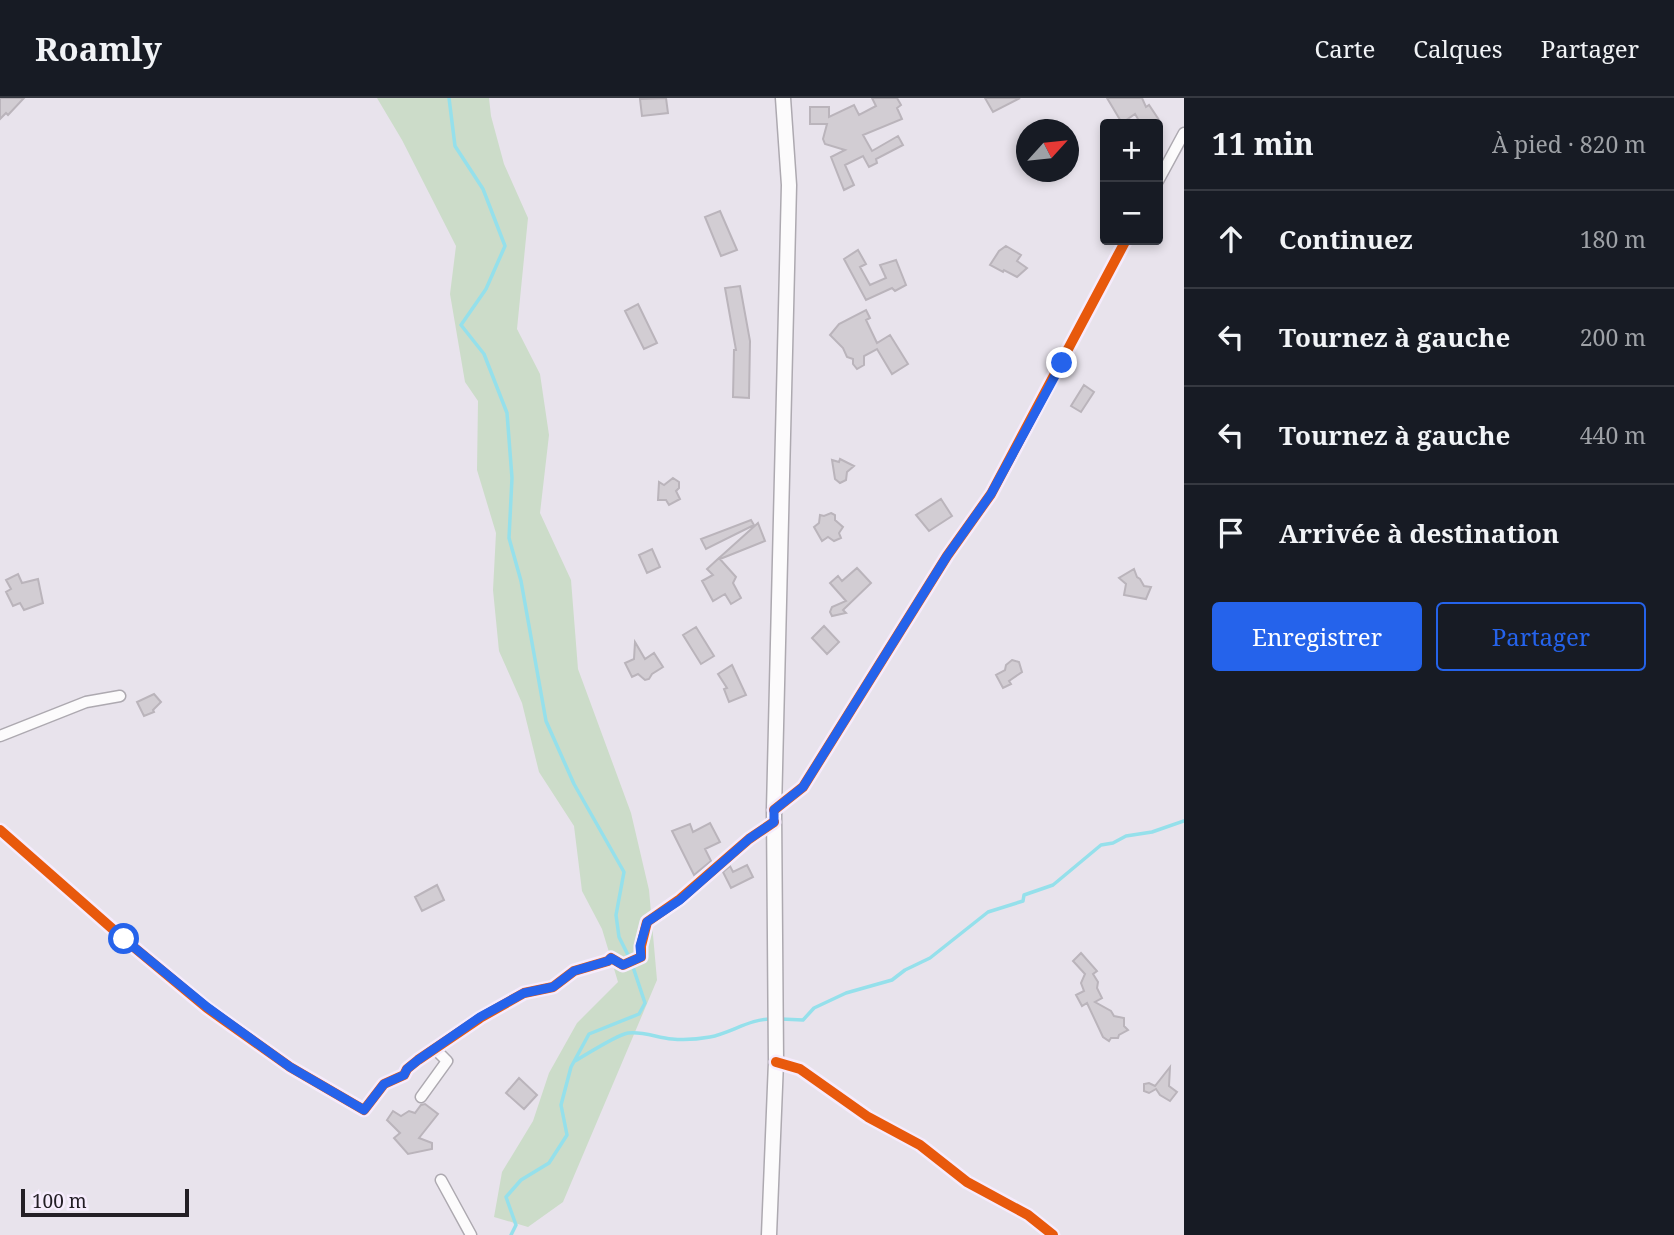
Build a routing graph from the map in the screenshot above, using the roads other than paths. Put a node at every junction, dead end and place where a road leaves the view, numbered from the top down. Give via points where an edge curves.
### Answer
1 (783, 98) edge
2 (1184, 133) edge
3 (1163, 172) edge
4 (1123, 245) edge
5 (120, 696) dead end
6 (0, 736) edge
7 (774, 816) junction
8 (0, 830) edge
9 (435, 1049) junction
10 (776, 1062) junction
11 (421, 1097) dead end
12 (441, 1180) dead end
13 (471, 1235) edge
14 (769, 1235) edge
15 (1053, 1235) edge

1 - 7 main road via 789,185
2 - 3 street
4 - 7 street via 991,494 947,556 803,787
5 - 6 street via 86,702
7 - 9 street via 680,900 647,922 641,957 623,965 611,958 574,971 553,987 524,993
7 - 10 main road
8 - 9 street via 207,1007 290,1067 364,1110 384,1084 404,1075
9 - 11 street via 447,1061
10 - 14 main road
10 - 15 street via 800,1069
12 - 13 street

